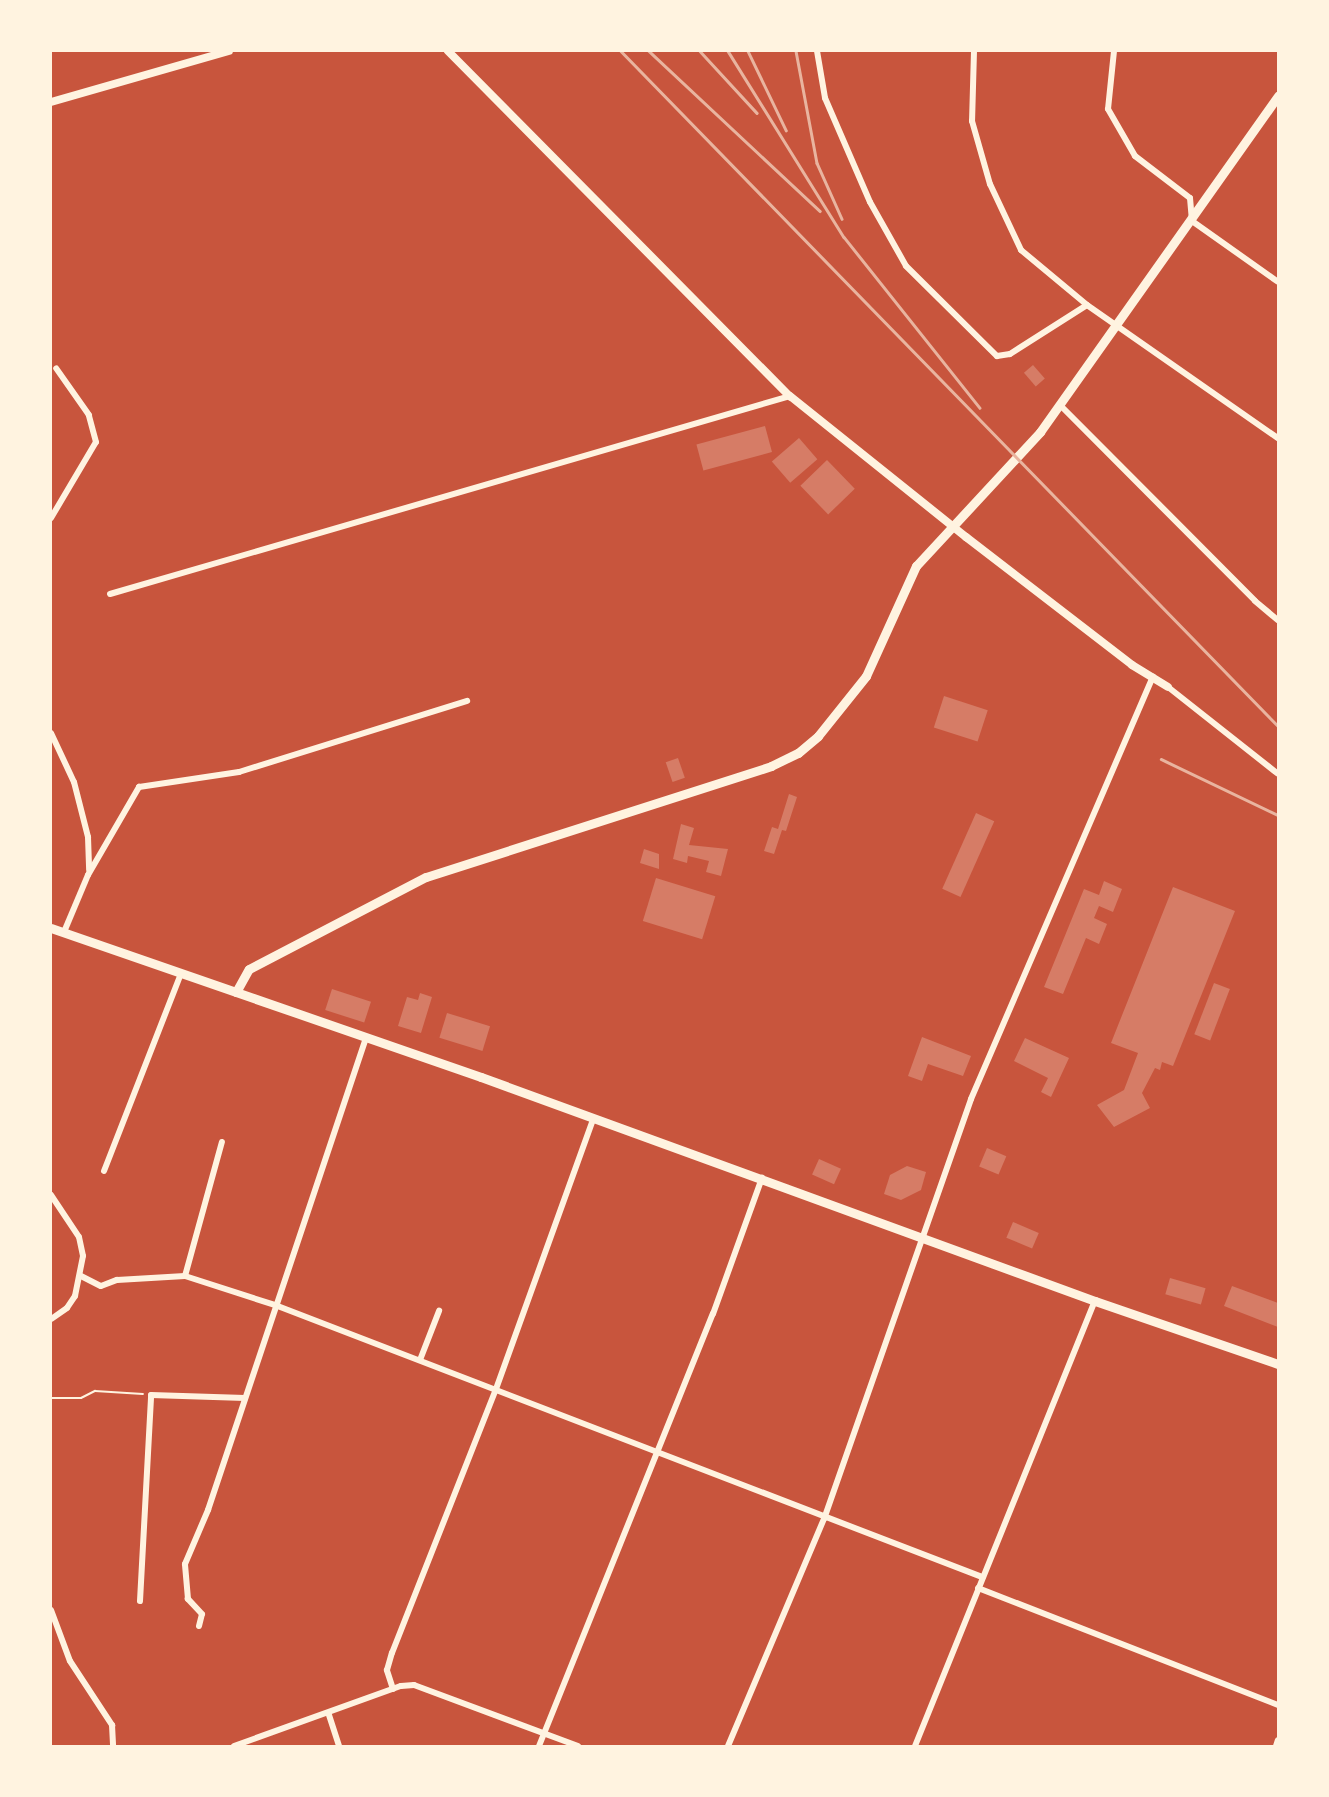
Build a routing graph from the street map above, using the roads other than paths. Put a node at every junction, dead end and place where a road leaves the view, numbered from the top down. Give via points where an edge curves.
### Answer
1 (229, 51) edge
2 (448, 51) edge
3 (817, 51) edge
4 (974, 51) edge
5 (1114, 51) edge
6 (1278, 96) edge
7 (51, 102) edge
8 (1275, 109) edge
9 (1192, 222) junction
10 (1278, 282) edge
11 (1087, 305) junction
12 (1117, 326) junction
13 (56, 368) dead end
14 (789, 396) junction
15 (1060, 405) junction
16 (1278, 438) edge
17 (51, 518) edge
18 (951, 525) junction
19 (110, 594) dead end
20 (1278, 620) edge
21 (1153, 676) junction
22 (1168, 687) joint
23 (467, 701) dead end
24 (51, 733) edge
25 (1278, 774) edge
26 (88, 875) junction
27 (51, 928) edge
28 (64, 932) junction
29 (181, 973) junction
30 (236, 992) junction
31 (366, 1039) junction
32 (593, 1119) junction
33 (222, 1142) dead end
34 (104, 1171) dead end
35 (762, 1178) junction
36 (51, 1195) edge
37 (921, 1236) junction
38 (81, 1276) junction
39 (185, 1276) junction
40 (1094, 1301) junction
41 (275, 1305) junction
42 (439, 1311) dead end
43 (51, 1319) edge
44 (420, 1360) junction
45 (1278, 1364) edge
46 (496, 1389) junction
47 (245, 1398) junction
48 (658, 1453) junction
49 (824, 1519) junction
50 (982, 1577) junction
51 (978, 1588) junction
52 (140, 1601) dead end
53 (51, 1610) edge
54 (199, 1626) dead end
55 (393, 1689) junction
56 (1278, 1704) edge
57 (329, 1715) junction
58 (542, 1733) junction
59 (1278, 1740) edge
60 (113, 1746) edge
61 (234, 1746) edge
62 (339, 1746) edge
63 (538, 1746) edge
64 (578, 1746) edge
65 (728, 1746) edge
66 (915, 1746) edge
67 (1276, 1746) edge

1 - 7 street
2 - 14 street
3 - 11 street via 825,98 870,202 905,266 997,356 1010,354
4 - 11 street via 972,121 989,184 1021,250
5 - 9 street via 1108,109 1135,156 1190,198
6 - 8 main road
8 - 9 main road
9 - 10 street
9 - 12 main road
11 - 12 street
12 - 15 main road
12 - 16 street
13 - 17 street via 89,415 96,442
14 - 18 street
14 - 19 street
15 - 18 main road via 1014,462
15 - 20 street
18 - 21 street
18 - 30 main road via 916,566 878,653 852,698 798,753 699,790 426,877 249,969
21 - 22 street
21 - 37 street via 971,1099
22 - 25 street
23 - 26 street via 239,772 139,787
24 - 26 street via 67,761 88,837
26 - 28 street
27 - 28 main road
28 - 29 main road
29 - 30 main road
29 - 34 street
30 - 31 main road
31 - 32 main road
31 - 41 street
32 - 35 main road
32 - 46 street
33 - 39 street
35 - 37 main road
35 - 48 street
36 - 38 street via 79,1237
37 - 40 main road
37 - 49 street via 922,1245
38 - 39 street via 102,1286 117,1280
38 - 43 street via 67,1308
39 - 41 street
40 - 45 main road
40 - 50 street
41 - 44 street
41 - 47 street
42 - 44 street
44 - 46 street
46 - 48 street
46 - 55 street via 392,1653 387,1670
47 - 52 street via 151,1395
47 - 54 street via 185,1564 188,1598 202,1614
48 - 49 street
48 - 58 street
49 - 50 street
49 - 65 street
50 - 51 street
51 - 56 street
51 - 66 street
53 - 60 street via 70,1661 112,1725
55 - 57 street
55 - 58 street via 414,1685
57 - 61 street
57 - 62 street
58 - 63 street
58 - 64 street
59 - 67 street

